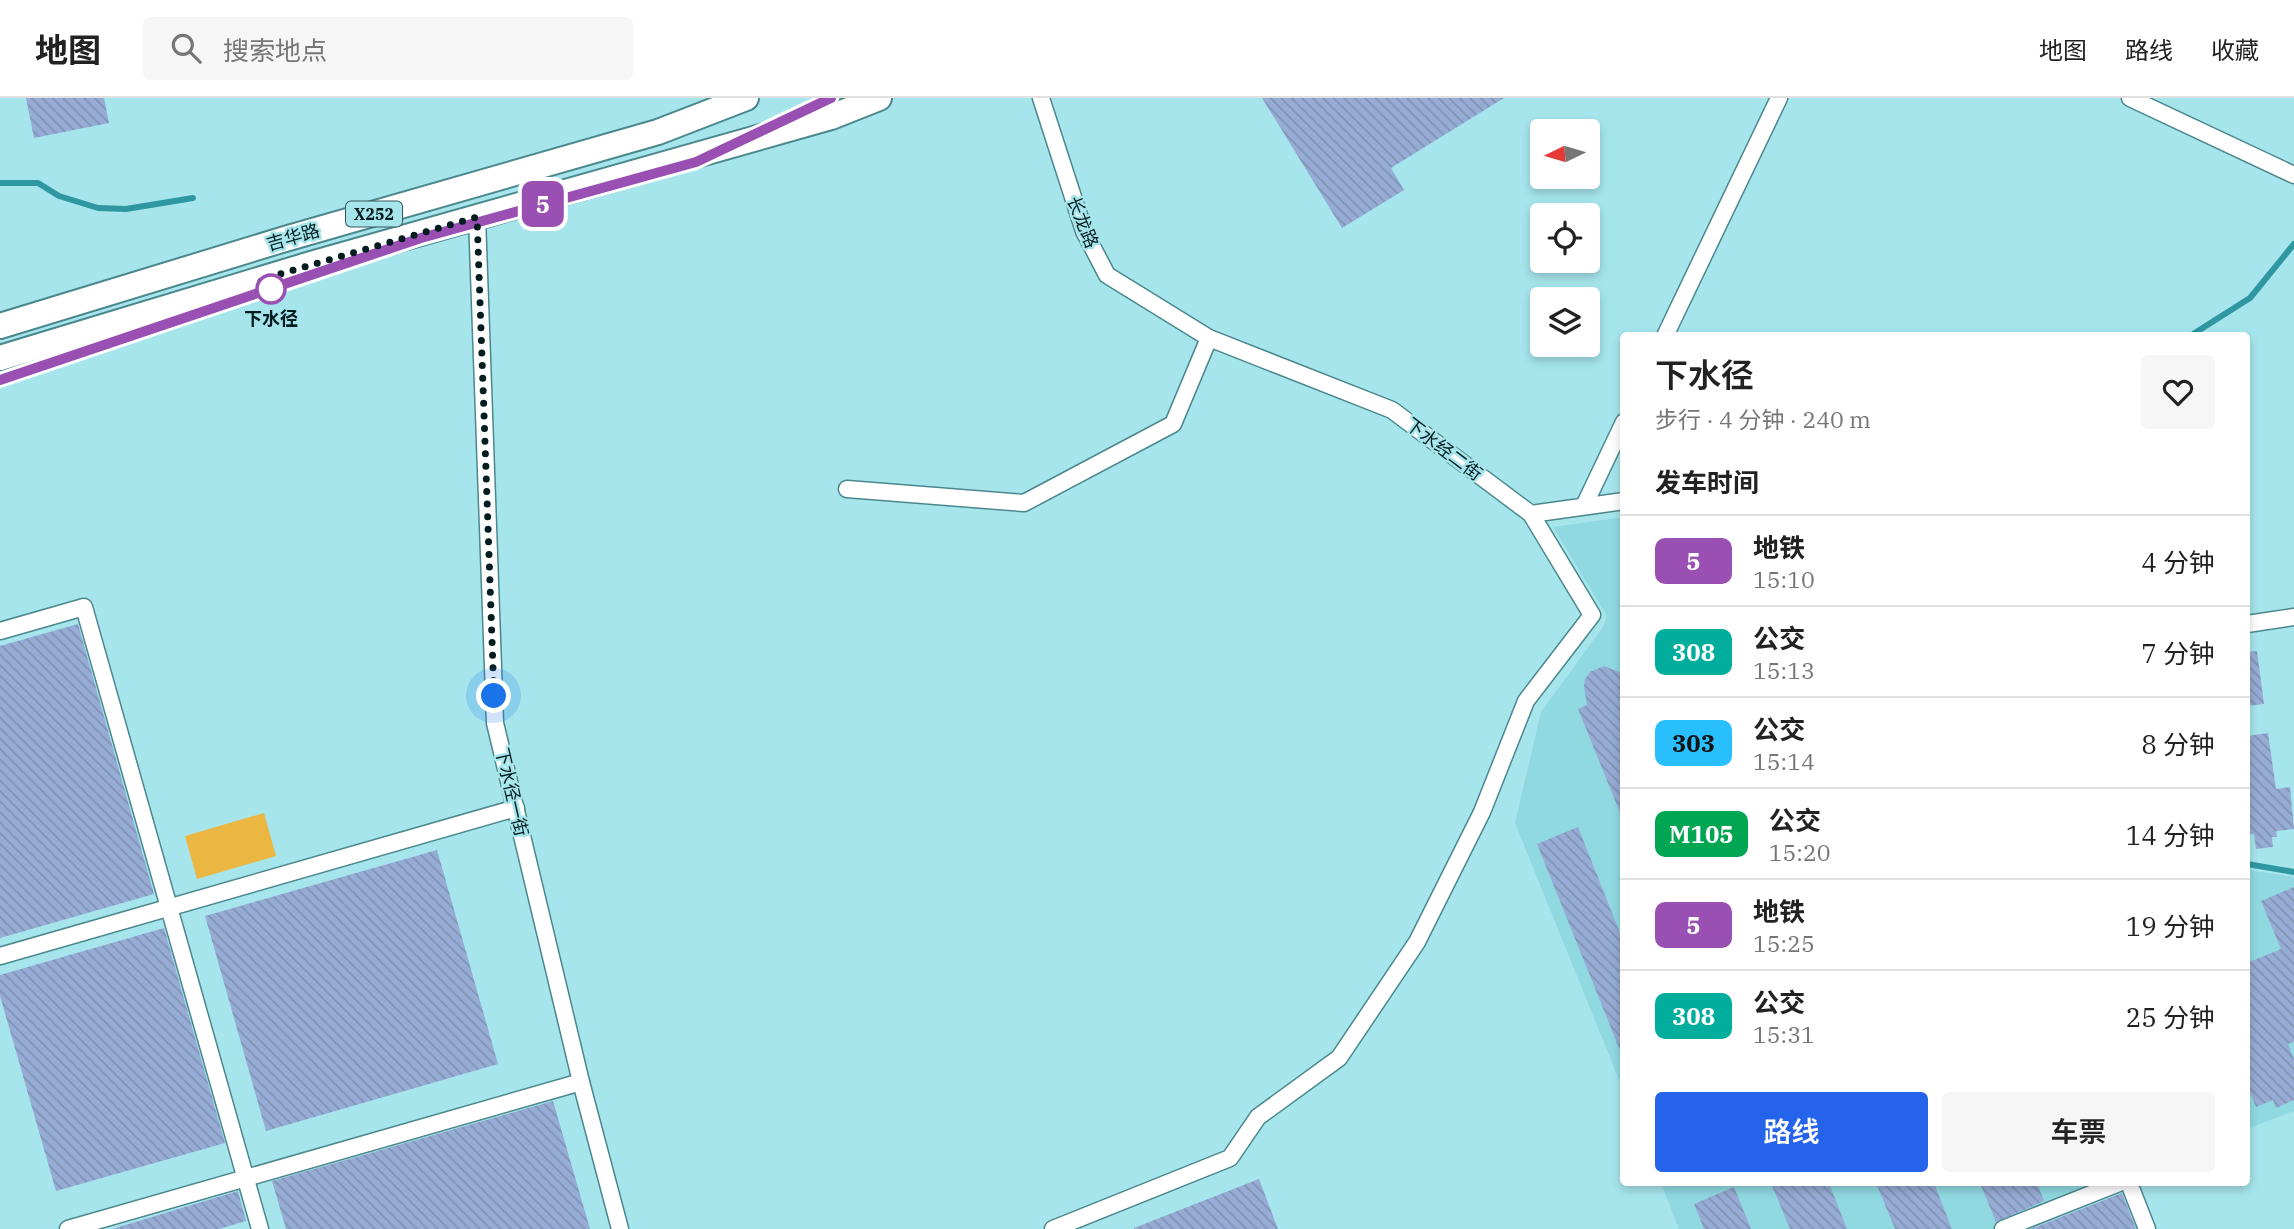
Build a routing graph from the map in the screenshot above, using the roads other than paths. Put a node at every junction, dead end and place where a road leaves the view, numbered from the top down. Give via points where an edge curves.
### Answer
1 (746, 98) edge
2 (879, 98) edge
3 (1041, 98) edge
4 (1779, 98) edge
5 (2130, 98) edge
6 (2294, 175) edge
7 (477, 217) junction
8 (1170, 314) joint
9 (0, 326) edge
10 (1667, 332) edge
11 (1209, 338) junction
12 (0, 358) edge
13 (1620, 430) edge
14 (847, 489) dead end
15 (1620, 502) edge
16 (1584, 506) junction
17 (1531, 514) junction
18 (2294, 617) edge
19 (2250, 624) edge
20 (0, 631) edge
21 (516, 808) junction
22 (169, 908) junction
23 (0, 956) edge
24 (580, 1082) junction
25 (246, 1178) junction
26 (2111, 1186) edge
27 (2130, 1186) edge
28 (68, 1229) edge
29 (260, 1229) edge
30 (620, 1229) edge
31 (1053, 1229) edge
32 (2003, 1229) edge
33 (2147, 1229) edge

1 - 9 main road, 吉华路 / X252 via 657,132
2 - 7 main road, 吉华路 / X252 via 831,117
3 - 8 street, 长龙路 via 1084,231 1107,275
4 - 10 street
5 - 6 street
7 - 12 main road, 吉华路 / X252
7 - 21 street, 下水径一街 via 495,723
8 - 11 street, 下水经二街
11 - 14 street via 1173,425 1024,503
11 - 17 street, 下水经二街 via 1392,410
13 - 16 street
15 - 16 street
16 - 17 street
17 - 31 street, 下水经二街 via 1592,615 1527,701 1482,812 1417,943 1339,1058 1258,1117 1230,1158
18 - 19 street
20 - 22 street via 83,607
21 - 22 street
21 - 24 street, 下水径一街
22 - 23 street
22 - 25 street
24 - 25 street
24 - 30 street, 下水径一街
25 - 28 street
25 - 29 street
26 - 32 street
27 - 33 street

